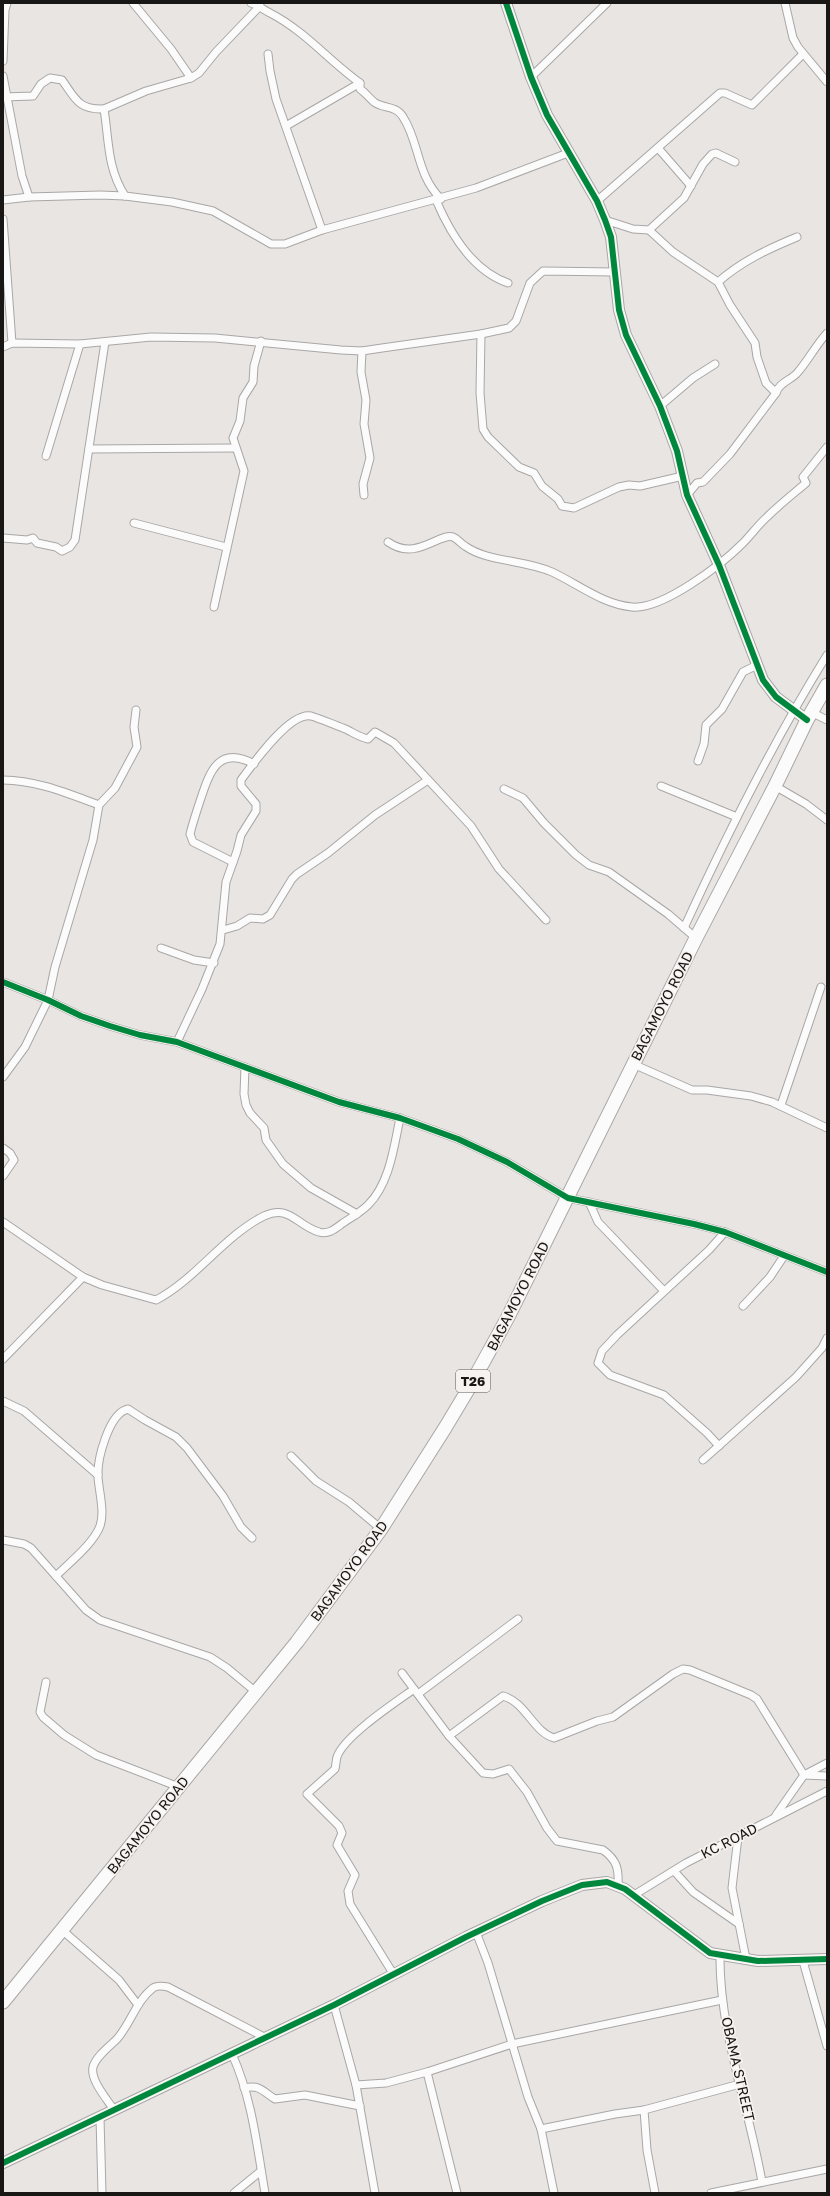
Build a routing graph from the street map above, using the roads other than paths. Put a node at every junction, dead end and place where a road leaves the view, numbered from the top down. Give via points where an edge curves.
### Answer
1 (7, 3) edge
2 (133, 3) edge
3 (251, 3) edge
4 (506, 3) edge
5 (607, 3) edge
6 (785, 3) edge
7 (260, 6) junction
8 (268, 54) dead end
9 (803, 54) junction
10 (3, 61) edge
11 (3, 76) edge
12 (531, 77) junction
13 (190, 78) junction
14 (827, 82) edge
15 (360, 83) junction
16 (5, 97) edge
17 (104, 109) junction
18 (286, 126) junction
19 (658, 148) junction
20 (568, 153) junction
21 (735, 162) dead end
22 (691, 186) junction
23 (124, 196) junction
24 (29, 197) junction
25 (438, 199) junction
26 (3, 200) edge
27 (597, 201) junction
28 (3, 220) edge
29 (604, 220) junction
30 (322, 230) junction
31 (649, 230) junction
32 (797, 237) dead end
33 (615, 272) junction
34 (718, 282) junction
35 (508, 283) dead end
36 (827, 333) edge
37 (482, 334) junction
38 (261, 341) junction
39 (105, 342) junction
40 (12, 343) junction
41 (80, 344) junction
42 (3, 347) edge
43 (362, 351) junction
44 (715, 364) dead end
45 (776, 393) junction
46 (660, 406) junction
47 (827, 447) edge
48 (234, 448) junction
49 (89, 449) junction
50 (46, 456) dead end
51 (683, 476) junction
52 (687, 494) junction
53 (364, 495) dead end
54 (134, 524) dead end
55 (3, 538) edge
56 (388, 542) dead end
57 (226, 547) junction
58 (719, 565) junction
59 (214, 607) dead end
60 (827, 655) edge
61 (757, 666) junction
62 (827, 685) edge
63 (136, 710) dead end
64 (793, 711) junction
65 (809, 716) junction
66 (827, 720) edge
67 (698, 761) dead end
68 (254, 764) junction
69 (3, 779) edge
70 (428, 780) junction
71 (661, 786) dead end
72 (775, 786) junction
73 (504, 789) dead end
74 (99, 805) junction
75 (737, 816) junction
76 (827, 820) edge
77 (233, 862) junction
78 (546, 920) dead end
79 (684, 928) junction
80 (223, 930) junction
81 (696, 938) junction
82 (161, 948) dead end
83 (214, 963) junction
84 (3, 982) edge
85 (821, 988) dead end
86 (48, 1000) junction
87 (177, 1042) junction
88 (633, 1064) junction
89 (245, 1067) junction
90 (3, 1077) edge
91 (781, 1105) junction
92 (400, 1118) junction
93 (827, 1128) edge
94 (3, 1148) edge
95 (3, 1176) edge
96 (568, 1198) junction
97 (589, 1202) junction
98 (357, 1214) junction
99 (3, 1222) edge
100 (725, 1232) junction
101 (784, 1256) junction
102 (827, 1272) edge
103 (83, 1277) junction
104 (664, 1291) junction
105 (743, 1306) dead end
106 (827, 1338) edge
107 (3, 1359) edge
108 (3, 1400) edge
109 (719, 1446) junction
110 (291, 1456) dead end
111 (703, 1460) dead end
112 (98, 1475) junction
113 (381, 1529) junction
114 (252, 1538) dead end
115 (3, 1540) edge
116 (56, 1576) junction
117 (518, 1619) dead end
118 (402, 1673) dead end
119 (46, 1682) dead end
120 (416, 1691) junction
121 (256, 1692) junction
122 (449, 1736) junction
123 (827, 1764) edge
124 (804, 1775) junction
125 (827, 1776) edge
126 (179, 1787) junction
127 (827, 1791) edge
128 (775, 1817) junction
129 (738, 1837) junction
130 (674, 1871) junction
131 (618, 1886) junction
132 (634, 1895) junction
133 (739, 1924) junction
134 (62, 1930) junction
135 (476, 1932) junction
136 (720, 1954) junction
137 (746, 1959) junction
138 (827, 1959) edge
139 (803, 1961) junction
140 (394, 1975) junction
141 (722, 2000) junction
142 (3, 2002) edge
143 (138, 2005) junction
144 (334, 2005) junction
145 (266, 2038) junction
146 (512, 2044) junction
147 (827, 2046) edge
148 (232, 2054) junction
149 (427, 2072) junction
150 (740, 2084) junction
151 (356, 2085) junction
152 (244, 2088) junction
153 (360, 2106) junction
154 (114, 2110) junction
155 (644, 2110) junction
156 (100, 2118) junction
157 (541, 2129) junction
158 (3, 2163) edge
159 (827, 2169) edge
160 (261, 2171) junction
161 (762, 2182) junction
162 (102, 2193) edge
163 (234, 2193) edge
164 (265, 2193) edge
165 (375, 2193) edge
166 (457, 2193) edge
167 (554, 2193) edge
168 (655, 2193) edge
169 (712, 2193) edge

1 - 10 street
2 - 13 street via 171,49
3 - 7 street
4 - 12 street
5 - 12 street
6 - 9 street via 793,38
7 - 13 street via 199,73
7 - 15 street via 296,29
8 - 18 street via 274,92
9 - 14 street
9 - 19 street via 752,105 720,93
11 - 16 street
12 - 20 street via 547,115
13 - 17 street via 146,91
15 - 18 street
15 - 25 street via 360,89 374,102 393,108 404,118 424,174
16 - 17 street via 33,96 41,84 50,78 62,80 75,102
16 - 24 street
17 - 23 street via 112,168
18 - 30 street
19 - 22 street
19 - 27 street
20 - 25 street via 476,188
20 - 27 street
21 - 22 street via 716,153 712,154
22 - 31 street via 678,204
23 - 24 street
23 - 30 street via 206,209 271,244 284,244
24 - 26 street
25 - 30 street
25 - 35 street via 454,236 481,268 495,279
27 - 29 street
28 - 40 street
29 - 31 street via 633,229
29 - 33 street via 611,237
31 - 34 street via 673,252
32 - 34 street via 762,251
33 - 37 street via 543,271 530,283 516,322 509,328
33 - 46 street via 619,310 626,335
34 - 45 street via 755,343 766,383
36 - 45 street via 814,347 798,373 778,388
37 - 43 street
37 - 51 street via 480,393 483,429 519,466 534,473 542,486 558,499 562,506 574,508 619,487 640,486
38 - 39 street via 150,337
38 - 43 street
38 - 48 street via 254,366 253,382 243,398 240,421 232,438
39 - 41 street
39 - 49 street
40 - 41 street
40 - 42 street
41 - 50 street
43 - 53 street via 361,372 366,400 364,424 370,458 363,484
44 - 46 street via 693,378
45 - 52 street via 730,454 703,482 697,483
46 - 51 street
47 - 58 street via 803,477 806,483 765,518
48 - 49 street
48 - 57 street via 240,456 244,471
49 - 55 street via 75,540 70,547 62,551 38,543 34,538
51 - 52 street
52 - 58 street
54 - 57 street
56 - 58 street via 400,548 412,549 424,547 447,536 452,537 478,553 551,572 604,599 632,607 645,607 657,603
57 - 59 street
58 - 61 street
60 - 64 street
61 - 64 street via 763,680 776,697
61 - 67 street via 743,672 722,709 706,725 704,744
62 - 65 highway, BAGAMOYO ROAD / T26
63 - 74 street via 134,727 137,747 115,788
64 - 65 street
64 - 75 street
65 - 66 street
65 - 72 highway, BAGAMOYO ROAD / T26
68 - 70 street via 294,720 309,716 368,739 375,732 380,734 394,743
68 - 77 street via 242,780 241,786 256,807 241,835
68 - 77 street via 243,758 230,757 212,769 190,834 190,839 197,844
69 - 74 street via 51,789
70 - 78 street via 471,826 500,869
70 - 80 street via 375,814 292,879 270,915 263,919 250,918 237,926
71 - 75 street
72 - 76 street
72 - 81 highway, BAGAMOYO ROAD / T26
73 - 79 street via 523,798 576,855 589,865 609,872
74 - 86 street via 93,840 55,967
75 - 79 street
77 - 80 street via 226,882
79 - 81 street
80 - 83 street
81 - 88 highway, BAGAMOYO ROAD / T26
82 - 83 street via 194,960
83 - 87 street
84 - 86 street
85 - 91 street
86 - 87 street via 110,1026
86 - 90 street via 25,1047
87 - 89 street
88 - 91 street via 692,1090 752,1096
88 - 96 highway, BAGAMOYO ROAD / T26
89 - 92 street via 339,1102
89 - 98 street via 246,1105 264,1128 266,1140 283,1164 311,1188
91 - 93 street
92 - 96 street via 485,1151
92 - 98 street via 394,1148 381,1185 368,1205
94 - 95 street via 14,1160
96 - 97 street
96 - 113 highway, BAGAMOYO ROAD / T26 via 469,1388
97 - 100 street
97 - 104 street via 598,1222
98 - 103 street via 324,1233 313,1230 285,1213 272,1213 252,1224 156,1300
99 - 103 street
100 - 101 street
100 - 104 street
101 - 102 street
101 - 105 street via 770,1277
103 - 107 street
104 - 109 street via 602,1351 598,1363 610,1375 664,1395
106 - 109 street via 816,1356 796,1377
108 - 112 street via 24,1411
109 - 111 street
110 - 113 street via 316,1481 349,1502
112 - 114 street via 104,1440 110,1424 128,1408 176,1437 187,1448 223,1496 241,1527
112 - 116 street via 101,1523 92,1539
113 - 121 highway, BAGAMOYO ROAD / T26
115 - 116 street via 31,1548
116 - 121 street via 86,1610 100,1620 210,1657
117 - 120 street
118 - 120 street
119 - 126 street via 40,1712 43,1718 64,1735 96,1755
120 - 122 street
120 - 140 street via 383,1711 351,1738 340,1752 335,1769 307,1794 339,1826 342,1833 337,1845 355,1875 348,1891 350,1904
121 - 126 highway, BAGAMOYO ROAD / T26
122 - 124 street via 503,1696 508,1697 546,1734 554,1738 613,1717 683,1669 755,1697
122 - 131 street via 483,1773 488,1775 509,1769 527,1792 557,1841 603,1850 609,1855 619,1867
123 - 124 street
124 - 125 street
124 - 128 street
126 - 134 highway, BAGAMOYO ROAD / T26
127 - 128 street, KC ROAD
128 - 129 street, KC ROAD
129 - 130 street, KC ROAD
129 - 133 street via 732,1882
130 - 132 street, KC ROAD
130 - 133 street via 693,1892
131 - 132 street
131 - 135 street via 607,1882 582,1885
132 - 136 street via 710,1953
133 - 137 street
134 - 142 highway, BAGAMOYO ROAD / T26
134 - 143 street via 119,1980
135 - 140 street
135 - 146 street
136 - 137 street
136 - 141 street, OBAMA STREET
137 - 139 street
138 - 139 street
139 - 147 street
140 - 144 street
141 - 146 street
141 - 150 street, OBAMA STREET
143 - 145 street via 153,1988 168,1987
143 - 154 street via 118,2037 95,2061 93,2068 95,2080
144 - 145 street
144 - 151 street
145 - 148 street
146 - 149 street
146 - 157 street
148 - 152 street
148 - 154 street
149 - 151 street via 386,2083
149 - 166 street
150 - 155 street
150 - 161 street, OBAMA STREET via 752,2127
151 - 153 street
152 - 153 street via 250,2086 264,2090 275,2099 305,2095
152 - 160 street via 259,2145
153 - 165 street
154 - 156 street
155 - 157 street
155 - 168 street via 647,2150
156 - 158 street
156 - 162 street
157 - 167 street
159 - 161 street
160 - 163 street
160 - 164 street
161 - 169 street

